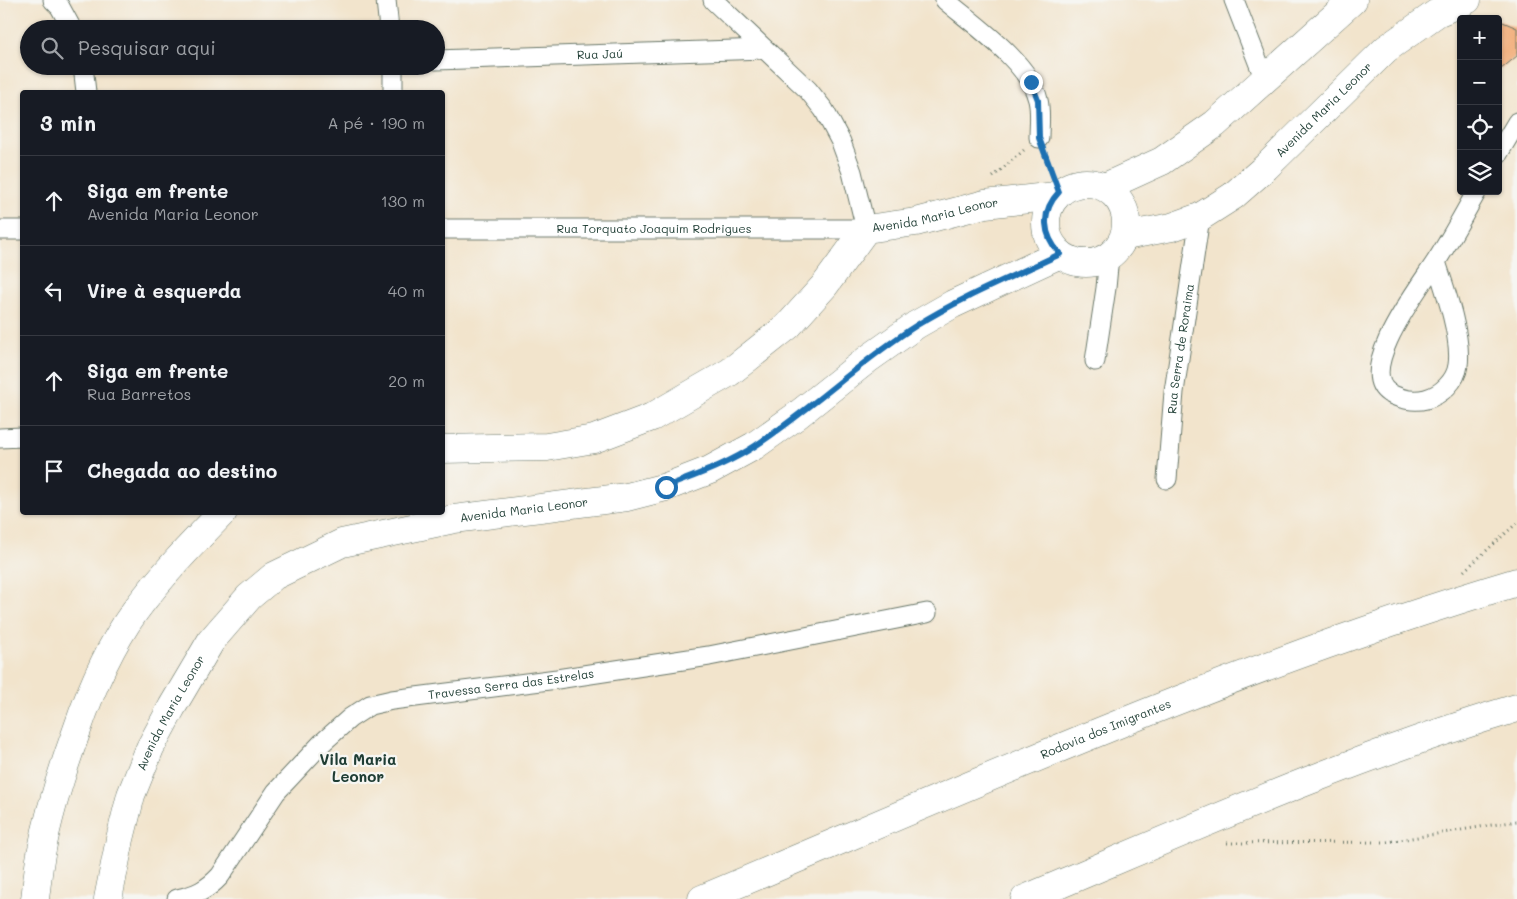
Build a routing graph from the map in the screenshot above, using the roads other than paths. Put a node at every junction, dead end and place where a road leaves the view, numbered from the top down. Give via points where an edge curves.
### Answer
1 (386, 0) edge
2 (714, 0) edge
3 (945, 0) edge
4 (1234, 0) edge
5 (1353, 0) edge
6 (1467, 0) edge
7 (52, 2) edge
8 (65, 20) edge
9 (388, 20) edge
10 (764, 49) junction
11 (445, 60) edge
12 (84, 75) edge
13 (393, 75) edge
14 (1265, 80) junction
15 (86, 90) edge
16 (393, 90) edge
17 (1517, 122) edge
18 (1039, 138) road end
19 (1500, 150) edge
20 (1105, 187) junction
21 (1058, 194) junction
22 (1475, 195) edge
23 (1200, 218) junction
24 (445, 229) edge
25 (866, 229) junction
26 (0, 230) edge
27 (20, 230) edge
28 (1117, 246) junction
29 (1060, 254) junction
30 (1436, 262) junction
31 (1095, 361) dead end
32 (20, 437) edge
33 (0, 438) edge
34 (445, 448) edge
35 (1167, 479) dead end
36 (220, 515) edge
37 (1517, 582) edge
38 (927, 613) dead end
39 (1517, 708) edge
40 (35, 899) edge
41 (108, 899) edge
42 (177, 899) edge
43 (702, 899) edge
44 (1025, 899) edge

1 - 9 street
2 - 10 street
3 - 18 street via 1018,64 1031,82 1038,100
4 - 14 street
5 - 14 main road
6 - 23 main road, Avenida Maria Leonor via 1437,13 1386,49 1233,196
7 - 8 street
10 - 11 street, Rua Jaú
10 - 25 street via 808,90 824,110 852,172
12 - 15 street
13 - 16 street
14 - 20 main road via 1214,124 1162,161
17 - 19 street
20 - 21 main road via 1081,183
20 - 28 main road via 1122,202 1126,213 1127,224
21 - 25 main road, Avenida Maria Leonor via 985,204 916,222
21 - 29 main road via 1049,207 1046,232
22 - 30 street
23 - 28 main road, Avenida Maria Leonor
23 - 35 street, Rua Serra de Roraima via 1174,392
24 - 25 street, Rua Torquato Joaquim Rodrigues
25 - 34 main road, Avenida Maria Leonor via 825,285 788,326 730,372 652,417 594,439 547,447
26 - 27 street
28 - 29 main road via 1097,262 1084,264
28 - 31 street via 1106,288
29 - 41 main road, Avenida Maria Leonor via 952,304 916,325 754,446 710,470 666,487 627,497 454,519 342,543 274,576 249,598 212,641 150,748 131,795
30 - 30 street via 1392,330 1382,359 1379,378 1384,389 1396,397 1426,399 1441,393 1458,366 1449,301
32 - 33 street
36 - 40 main road via 186,549 134,612 99,675 60,778 41,854
37 - 43 main road, Rodovia dos Imigrantes via 1336,641 1198,691
38 - 42 street, Travessa Serra das Estrelas via 709,656 370,705 322,743 276,792 211,886 195,895
39 - 44 main road via 1349,765

